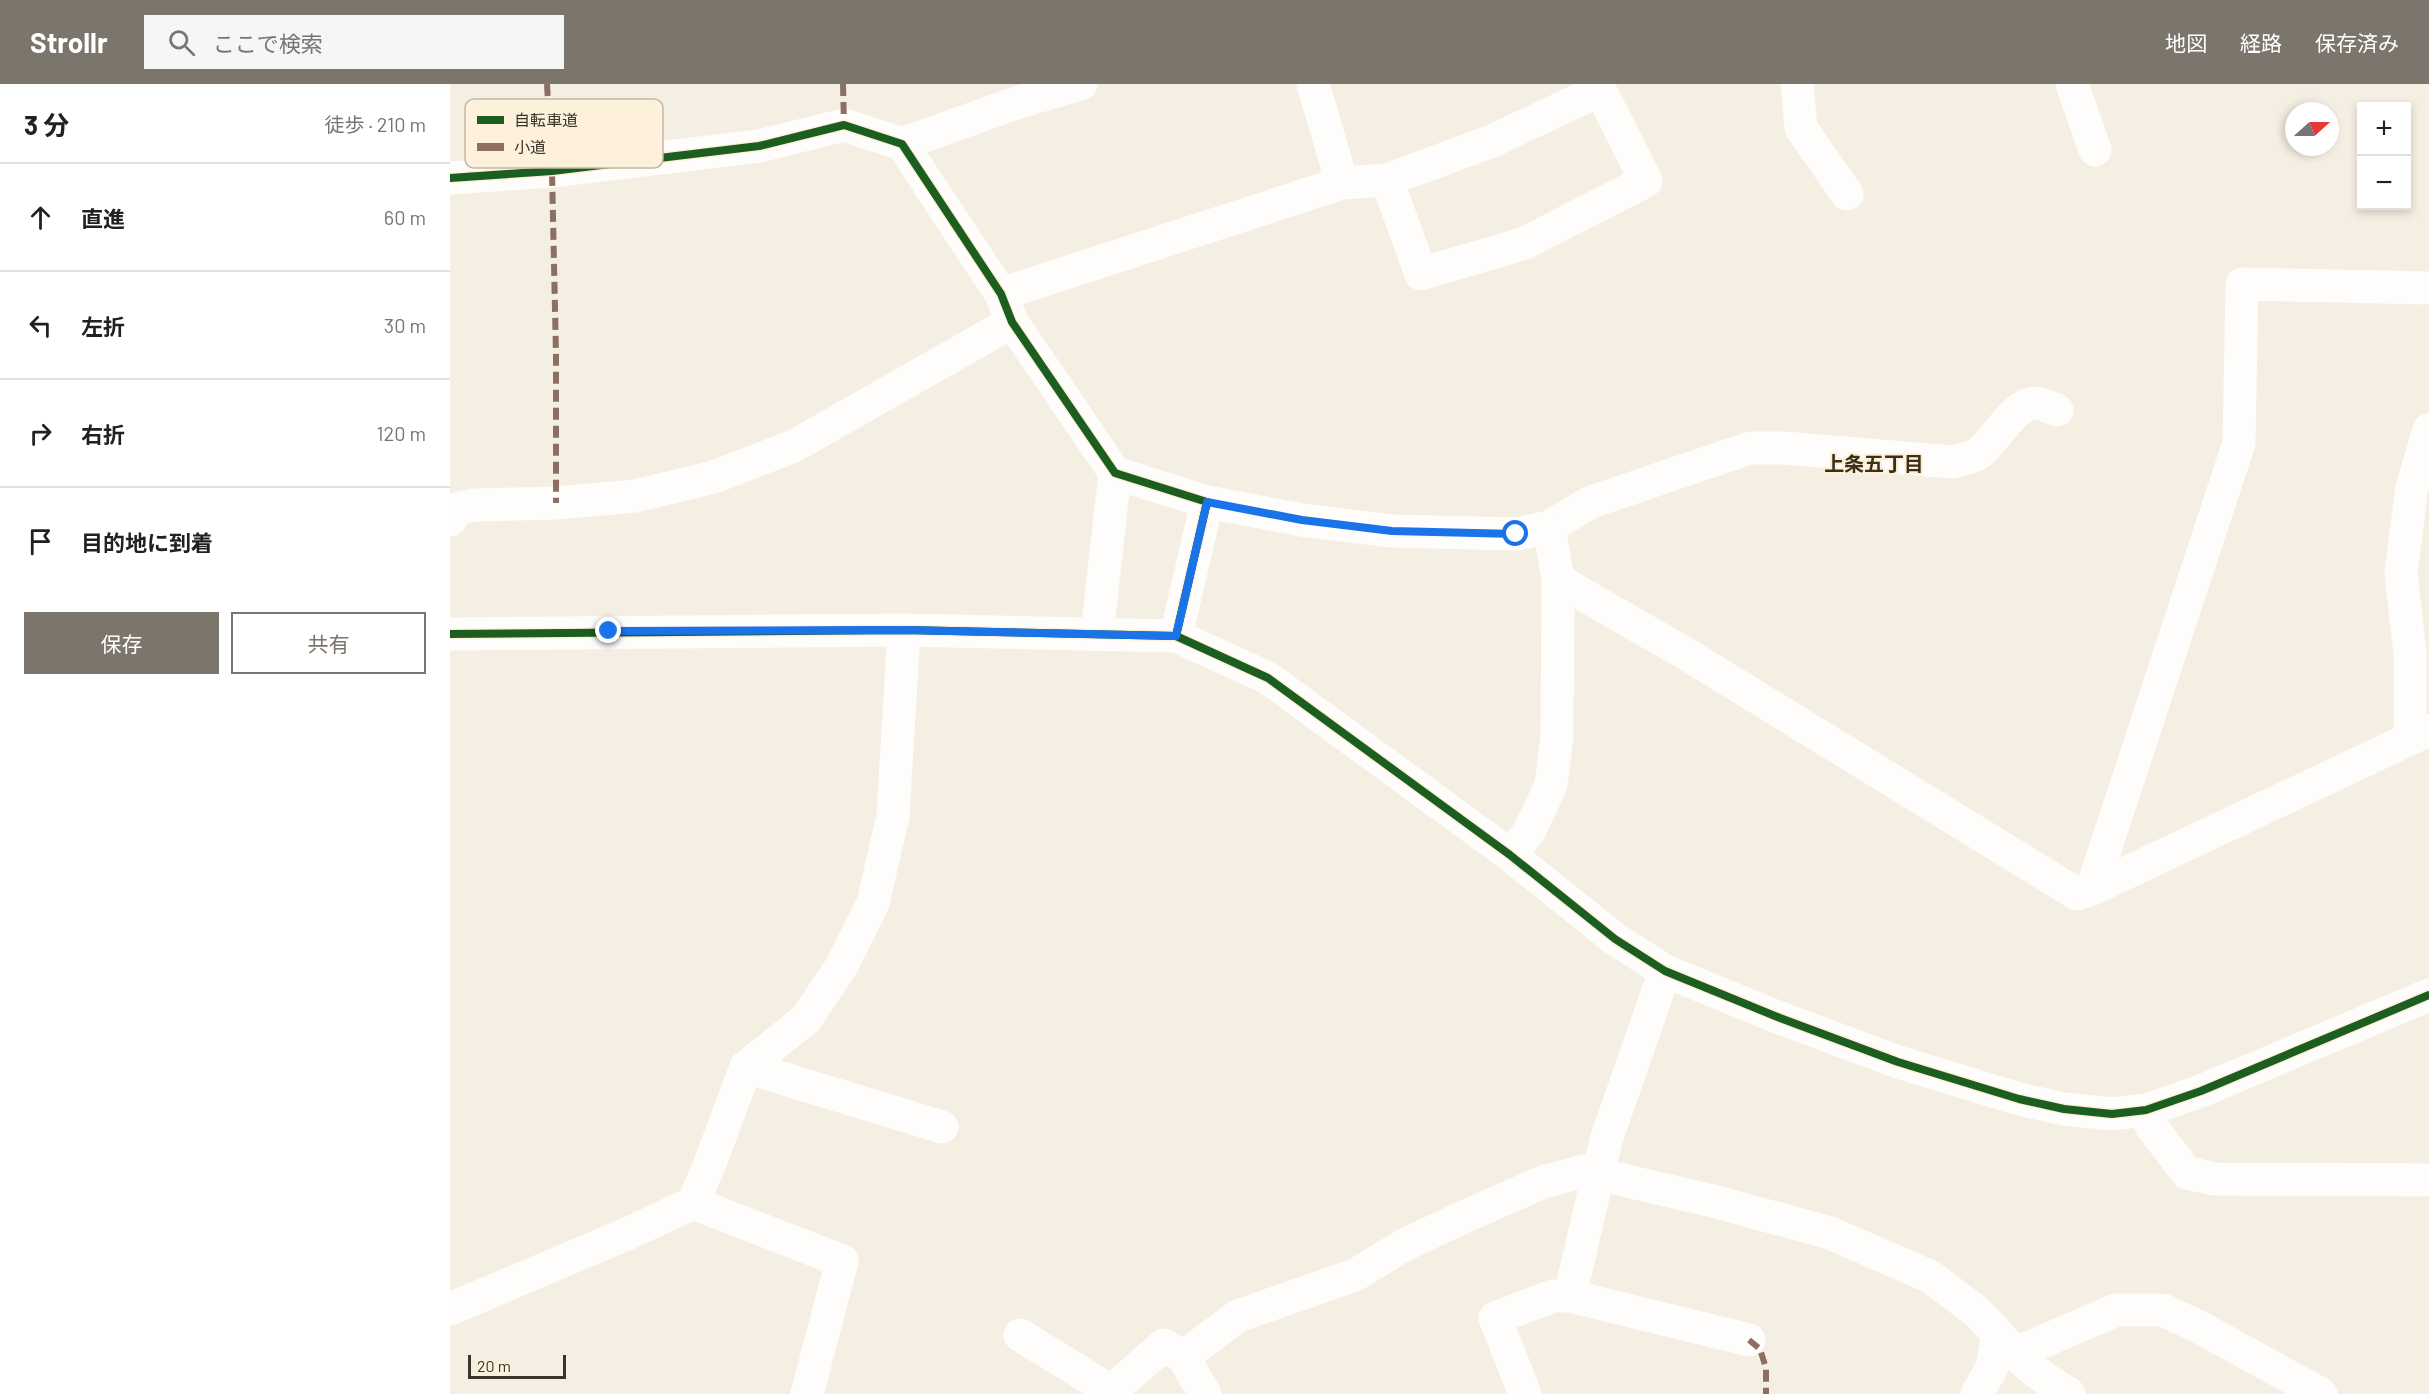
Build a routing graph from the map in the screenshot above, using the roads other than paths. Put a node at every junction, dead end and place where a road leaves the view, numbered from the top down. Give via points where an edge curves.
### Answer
1 (1081, 84) edge
2 (1313, 84) edge
3 (1797, 84) edge
4 (2072, 84) edge
5 (1013, 93) edge
6 (902, 144) junction
7 (2095, 150) dead end
8 (663, 158) edge
9 (577, 168) edge
10 (450, 178) edge
11 (1387, 180) junction
12 (1342, 183) junction
13 (1847, 194) dead end
14 (2429, 288) edge
15 (1006, 308) junction
16 (2057, 410) dead end
17 (2429, 430) edge
18 (1115, 473) junction
19 (1207, 502) junction
20 (450, 520) edge
21 (1549, 527) junction
22 (1558, 580) junction
23 (904, 630) junction
24 (450, 634) edge
25 (1097, 634) junction
26 (1176, 636) junction
27 (2419, 734) edge
28 (1510, 855) junction
29 (2092, 890) junction
30 (1665, 971) junction
31 (2429, 995) edge
32 (746, 1067) junction
33 (2146, 1110) junction
34 (942, 1127) dead end
35 (1598, 1174) junction
36 (2429, 1180) edge
37 (693, 1203) junction
38 (1570, 1296) junction
39 (450, 1309) edge
40 (1020, 1335) dead end
41 (1749, 1340) dead end
42 (2006, 1344) junction
43 (1183, 1357) junction
44 (1110, 1392) edge
45 (807, 1394) edge
46 (1205, 1394) edge
47 (1525, 1394) edge
48 (1977, 1394) edge
49 (2069, 1394) edge
50 (2321, 1394) edge

1 - 5 street
2 - 12 street
3 - 13 street via 1801,128
4 - 7 street
5 - 6 street
6 - 8 street via 844,125 759,146
6 - 15 street
9 - 10 street
11 - 11 street via 1492,141 1600,90 1646,181 1525,243 1421,274
11 - 12 street
12 - 15 street
14 - 29 street via 2242,284 2238,443
15 - 18 street
15 - 20 street via 794,446 764,459 714,477 635,496 474,505 459,508
16 - 21 street via 2035,403 2024,406 2013,413 1977,455 1952,462 1750,448 1590,502
17 - 27 street via 2412,488 2401,572
18 - 19 street
18 - 25 street
19 - 21 street via 1302,520 1392,531 1516,534
19 - 26 street
21 - 22 street
22 - 28 street via 1557,736 1551,785 1529,832
22 - 29 street via 1688,655 2077,894
23 - 24 street
23 - 25 street
23 - 32 street via 893,816 873,903 842,967 806,1019
25 - 26 street
26 - 28 street via 1268,678
27 - 29 street
28 - 30 street via 1615,939
30 - 33 street via 1898,1062 2019,1099 2112,1114
30 - 35 street via 1606,1140
31 - 33 street
32 - 34 street
32 - 37 street
33 - 36 street via 2151,1126 2187,1173 2215,1179
35 - 38 street
35 - 42 street via 1830,1233 1931,1277 1977,1312
35 - 43 street via 1584,1171 1542,1182 1404,1245 1355,1275 1238,1316
37 - 39 street
37 - 45 street via 842,1261
38 - 41 street
38 - 47 street via 1553,1296 1495,1318
40 - 44 street
42 - 48 street
42 - 49 street
42 - 50 street via 2116,1311 2163,1310
43 - 44 street via 1164,1345
43 - 46 street

